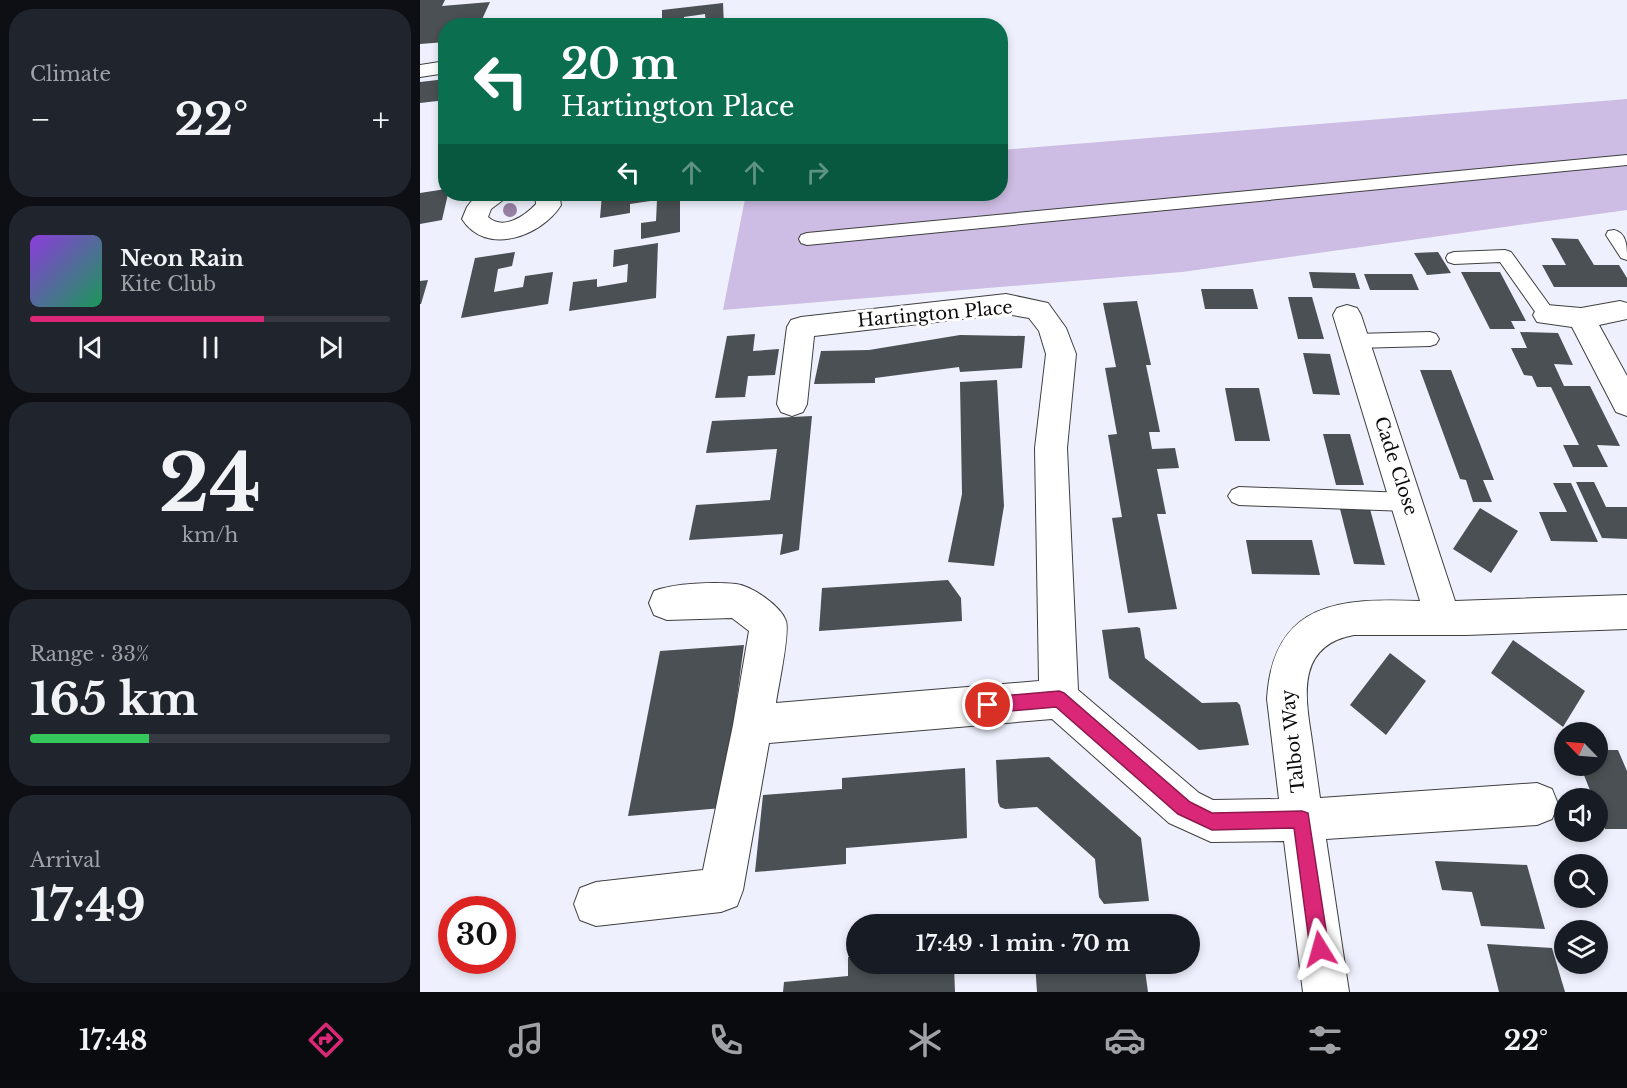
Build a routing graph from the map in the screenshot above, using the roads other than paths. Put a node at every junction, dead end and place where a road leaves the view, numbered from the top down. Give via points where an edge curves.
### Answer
1 (438, 68) edge
2 (420, 71) edge
3 (1627, 160) edge
4 (486, 201) edge
5 (548, 201) edge
6 (1614, 235) dead end
7 (807, 239) dead end
8 (1627, 254) edge
9 (1454, 258) dead end
10 (1624, 309) edge
11 (1546, 315) joint
12 (1581, 318) junction
13 (1351, 328) joint
14 (1430, 339) dead end
15 (792, 404) dead end
16 (1627, 404) edge
17 (1239, 496) dead end
18 (1408, 502) junction
19 (667, 603) dead end
20 (1627, 612) edge
21 (1443, 618) junction
22 (1059, 699) junction
23 (753, 724) junction
24 (1537, 804) dead end
25 (1302, 820) junction
26 (596, 904) dead end
27 (1326, 992) edge

1 - 2 street
3 - 7 lane
4 - 5 street via 476,209 475,219 481,227 494,231 519,227 542,215
6 - 8 lane
9 - 11 lane via 1505,256
10 - 12 street
11 - 12 street
12 - 16 street
13 - 14 lane
13 - 18 street, Cade Close
15 - 22 street, Hartington Place via 801,327 1006,304 1038,310 1052,328 1061,354 1051,448
17 - 18 lane
18 - 21 street, Cade Close
19 - 23 street via 738,602 769,624
20 - 21 street, Talbot Way
21 - 25 street, Talbot Way via 1330,623 1301,646 1286,677 1286,699
22 - 23 street
22 - 25 street via 1184,808 1212,821
23 - 26 street via 721,890
24 - 25 street
25 - 27 street, Talbot Way

